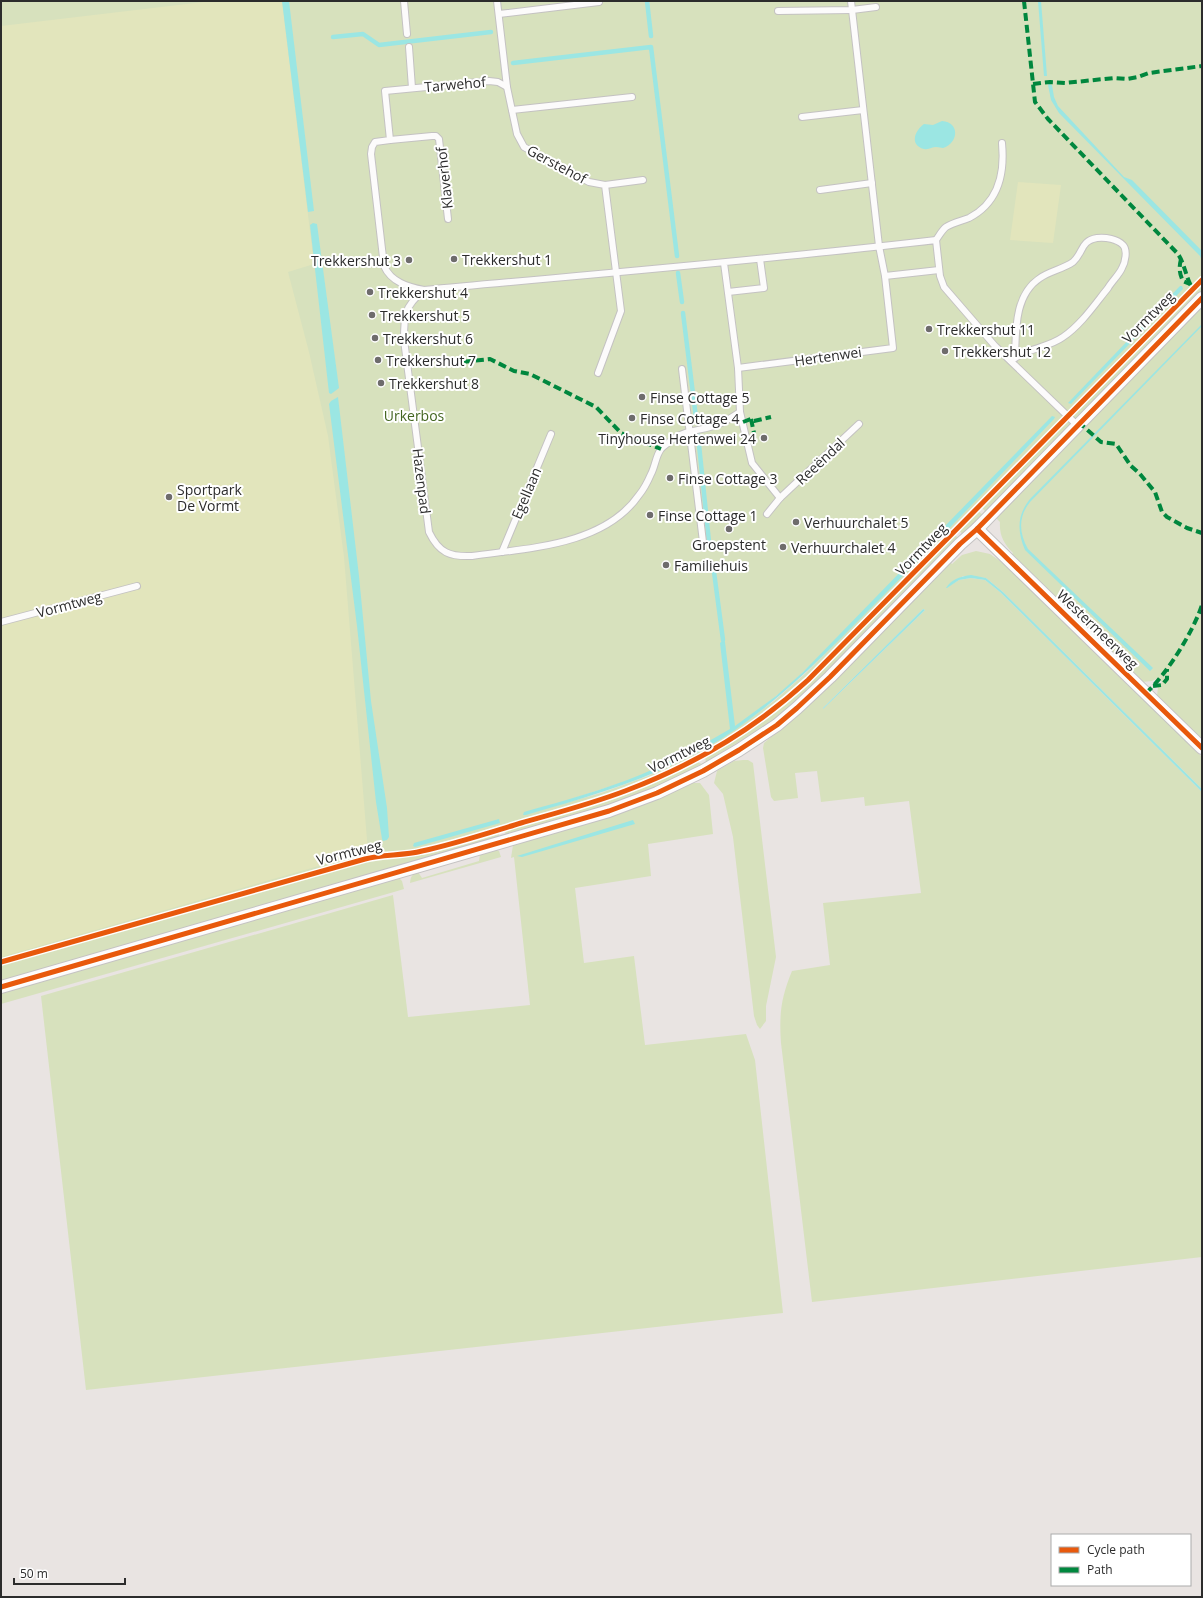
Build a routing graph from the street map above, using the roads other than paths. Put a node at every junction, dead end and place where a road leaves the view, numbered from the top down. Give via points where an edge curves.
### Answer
1 (404, 1) edge
2 (497, 1) edge
3 (599, 1) edge
4 (851, 1) edge
5 (876, 7) dead end
6 (852, 10) junction
7 (778, 11) dead end
8 (499, 14) junction
9 (407, 34) dead end
10 (409, 47) dead end
11 (507, 87) junction
12 (412, 88) junction
13 (632, 97) dead end
14 (512, 110) junction
15 (863, 110) junction
16 (802, 117) dead end
17 (390, 140) junction
18 (1002, 143) dead end
19 (644, 180) dead end
20 (872, 183) junction
21 (605, 185) junction
22 (820, 190) dead end
23 (448, 219) dead end
24 (936, 240) junction
25 (879, 246) junction
26 (760, 259) junction
27 (724, 262) junction
28 (939, 270) junction
29 (616, 272) junction
30 (885, 276) junction
31 (424, 290) junction
32 (728, 292) junction
33 (1202, 298) edge
34 (1013, 360) junction
35 (738, 368) junction
36 (682, 369) dead end
37 (598, 372) dead end
38 (740, 412) junction
39 (859, 424) dead end
40 (1077, 425) junction
41 (689, 431) junction
42 (551, 434) dead end
43 (780, 498) junction
44 (767, 514) dead end
45 (977, 529) junction
46 (703, 542) dead end
47 (502, 552) junction
48 (137, 586) dead end
49 (1, 622) edge
50 (1202, 748) edge
51 (1, 987) edge

1 - 9 lane
2 - 8 lane, Tarwehof
3 - 8 lane
4 - 6 lane
5 - 6 lane
6 - 7 lane
6 - 15 lane
8 - 11 lane, Tarwehof
10 - 12 lane, Tarwehof
11 - 12 lane, Tarwehof via 489,81
11 - 14 lane, Gerstehof
12 - 17 lane, Tarwehof via 386,91
13 - 14 lane
14 - 21 lane, Gerstehof via 517,134 524,147 589,182
15 - 16 lane
15 - 20 lane
17 - 23 lane, Klaverhof via 432,136 439,138
17 - 31 lane, Klaverhof via 375,142 371,154 384,266 392,278 400,283
18 - 24 lane via 1001,178 994,195 982,210 945,228
19 - 21 lane, Gerstehof
20 - 22 lane
20 - 25 lane
21 - 29 lane, Gerstehof
24 - 25 lane
24 - 28 lane
25 - 26 lane
25 - 30 lane
26 - 27 lane
26 - 32 lane via 764,288
27 - 29 lane
27 - 32 lane
28 - 30 lane
28 - 34 lane via 944,287 995,346
29 - 31 lane
29 - 37 lane via 621,311
30 - 35 lane, Hertenwei via 893,348
31 - 47 lane, Hazenpad via 413,300 404,318 404,333 429,532 434,544 459,557
32 - 35 lane
33 - 40 street, Vormtweg
34 - 34 lane via 1052,344 1078,324 1122,268 1125,256 1123,244 1104,238 1088,241 1070,264 1037,280 1019,306
34 - 40 lane
35 - 38 lane
36 - 41 lane
38 - 41 lane, Hazenpad via 719,425
38 - 43 lane via 752,463
39 - 43 lane, Reeëndal
40 - 45 street, Vormtweg
41 - 46 lane
41 - 47 lane, Hazenpad via 674,438 661,449 639,496 618,518 564,543
42 - 47 lane, Egellaan
43 - 44 lane, Reeëndal
45 - 50 street, Westermeerweg
45 - 51 street, Vormtweg via 797,708 777,725 739,750 684,781 624,806 571,822
48 - 49 lane, Vormtweg

